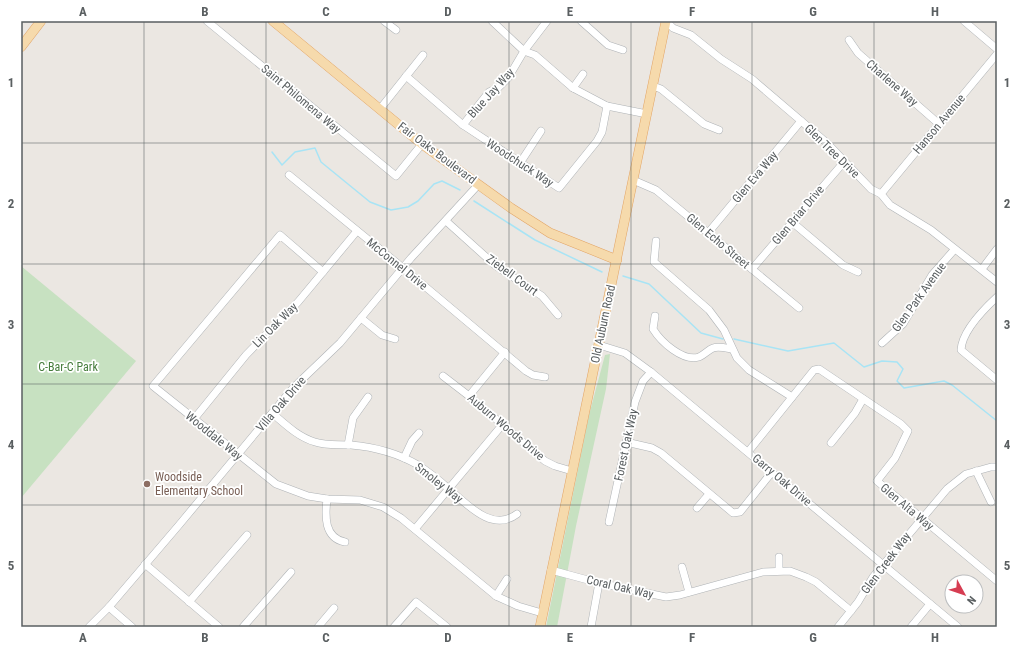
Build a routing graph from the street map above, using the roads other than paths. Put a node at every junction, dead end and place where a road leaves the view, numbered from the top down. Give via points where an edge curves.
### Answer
1 (41, 21) edge
2 (207, 21) edge
3 (273, 21) edge
4 (384, 21) edge
5 (492, 21) edge
6 (547, 21) edge
7 (581, 21) edge
8 (666, 21) edge
9 (964, 21) edge
10 (396, 30) dead end
11 (849, 40) dead end
12 (21, 46) edge
13 (997, 49) edge
14 (623, 50) dead end
15 (524, 51) junction
16 (997, 54) edge
17 (423, 55) dead end
18 (583, 74) dead end
19 (406, 76) junction
20 (653, 86) junction
21 (573, 88) junction
22 (607, 106) junction
23 (380, 109) junction
24 (647, 114) junction
25 (801, 121) junction
26 (939, 124) junction
27 (463, 125) junction
28 (719, 130) dead end
29 (541, 131) dead end
30 (422, 144) junction
31 (844, 162) junction
32 (520, 163) junction
33 (289, 175) dead end
34 (633, 180) junction
35 (478, 185) junction
36 (881, 194) junction
37 (446, 221) junction
38 (792, 222) junction
39 (356, 231) junction
40 (708, 233) junction
41 (656, 242) dead end
42 (997, 249) edge
43 (954, 250) junction
44 (617, 260) junction
45 (403, 268) junction
46 (752, 269) junction
47 (982, 269) junction
48 (322, 272) junction
49 (858, 272) dead end
50 (997, 282) edge
51 (997, 296) edge
52 (799, 308) dead end
53 (558, 315) dead end
54 (655, 316) dead end
55 (361, 318) junction
56 (395, 339) dead end
57 (882, 343) dead end
58 (599, 344) junction
59 (732, 349) junction
60 (505, 352) junction
61 (650, 372) junction
62 (443, 376) dead end
63 (545, 377) dead end
64 (997, 380) edge
65 (469, 396) junction
66 (368, 397) dead end
67 (792, 397) junction
68 (863, 399) junction
69 (272, 413) junction
70 (194, 419) junction
71 (502, 424) junction
72 (419, 433) dead end
73 (626, 442) junction
74 (831, 443) dead end
75 (348, 445) junction
76 (748, 452) junction
77 (237, 454) junction
78 (404, 458) junction
79 (997, 467) edge
80 (572, 471) junction
81 (976, 471) junction
82 (772, 472) junction
83 (448, 488) junction
84 (709, 494) junction
85 (327, 499) junction
86 (990, 502) dead end
87 (697, 508) dead end
88 (517, 514) dead end
89 (921, 518) junction
90 (609, 522) dead end
91 (414, 529) junction
92 (247, 534) dead end
93 (345, 542) dead end
94 (779, 557) dead end
95 (145, 564) junction
96 (883, 564) junction
97 (682, 567) dead end
98 (551, 570) junction
99 (779, 570) junction
100 (290, 572) dead end
101 (507, 579) dead end
102 (997, 581) edge
103 (599, 583) junction
104 (689, 592) junction
105 (496, 596) junction
106 (189, 602) junction
107 (930, 604) junction
108 (108, 607) junction
109 (334, 608) dead end
110 (851, 611) junction
111 (542, 613) junction
112 (89, 627) edge
113 (132, 627) edge
114 (219, 627) edge
115 (243, 627) edge
116 (318, 627) edge
117 (394, 627) edge
118 (447, 627) edge
119 (540, 627) edge
120 (591, 627) edge
121 (838, 627) edge
122 (911, 627) edge
123 (958, 627) edge

1 - 12 main road
2 - 30 street, Saint Philomena Way via 396,176
3 - 23 main road, Fair Oaks Boulevard
4 - 10 street
5 - 15 street
6 - 15 street, Blue Jay Way
7 - 14 street via 608,45
8 - 20 main road, Old Auburn Road
8 - 25 street, Glen Tree Drive via 673,28 691,35 739,69
9 - 13 street
11 - 26 street, Charlene Way via 858,53
15 - 21 street via 535,55
15 - 27 street, Blue Jay Way via 508,78 498,88 489,92
16 - 26 street, Hanson Avenue
17 - 19 street
18 - 21 street
19 - 23 street
19 - 27 street, Woodchuck Way
20 - 24 main road, Old Auburn Road
20 - 28 street via 661,89 704,124
21 - 22 street
22 - 24 street
22 - 32 street, Woodchuck Way via 602,132 597,141 559,188
23 - 30 main road, Fair Oaks Boulevard
24 - 34 main road, Old Auburn Road
25 - 31 street, Glen Tree Drive via 827,143
25 - 40 street, Glen Eva Way
26 - 36 street, Hanson Avenue
27 - 32 street, Woodchuck Way
29 - 32 street
30 - 35 main road, Fair Oaks Boulevard
31 - 36 street, Glen Tree Drive via 871,189
31 - 38 street, Glen Briar Drive
33 - 39 street, McConnel Drive
34 - 40 street, Glen Echo Street via 656,190
34 - 44 main road, Old Auburn Road
35 - 37 street, Villa Oak Drive
35 - 44 main road, Fair Oaks Boulevard via 550,232
36 - 43 street, Glen Tree Drive via 890,205 931,230
37 - 45 street, Villa Oak Drive
37 - 53 street, Ziebell Court via 496,266 542,296
38 - 46 street, Glen Briar Drive
38 - 49 street via 843,265
39 - 45 street, McConnel Drive
39 - 48 street, Lin Oak Way
40 - 46 street, Glen Echo Street
41 - 59 street via 654,262 708,310 724,330
42 - 47 street
43 - 47 street, Glen Tree Drive
43 - 57 street, Glen Park Avenue via 925,285 903,324
44 - 58 main road, Old Auburn Road
45 - 55 street, Villa Oak Drive
45 - 60 street, McConnel Drive
46 - 52 street, Glen Echo Street
47 - 50 street, Glen Tree Drive
48 - 70 street, Lin Oak Way via 298,302 246,355
48 - 70 street, Wooddale Way via 280,235 153,386
51 - 64 street via 972,325 961,345 961,350
54 - 59 street via 653,329 657,335 681,355 691,358 700,356 714,347
55 - 56 street via 382,335
55 - 69 street, Villa Oak Drive
58 - 61 street, Garry Oak Drive via 625,353
58 - 80 main road, Old Auburn Road
59 - 67 street via 737,358 755,375
60 - 63 street, McConnel Drive via 530,374
60 - 65 street
61 - 73 street, Forest Oak Way via 638,393
61 - 76 street, Garry Oak Drive
62 - 65 street, Auburn Woods Drive
65 - 71 street, Auburn Woods Drive
66 - 75 street via 353,418
67 - 68 street, Glen Alta Way via 814,370 819,369
67 - 76 street
68 - 74 street
68 - 89 street, Glen Alta Way via 908,431 895,458 877,482
69 - 75 street, Smoley Way via 297,434 309,440 326,445
69 - 77 street, Villa Oak Drive
70 - 77 street, Wooddale Way
71 - 80 street, Auburn Woods Drive via 548,463
71 - 83 street
72 - 78 street
73 - 84 street via 652,448 660,453
73 - 90 street, Forest Oak Way
75 - 78 street, Smoley Way via 376,448
76 - 82 street, Garry Oak Drive
77 - 85 street, Wooddale Way via 263,476 282,487 300,494
77 - 95 street, Villa Oak Drive
78 - 83 street, Smoley Way via 425,469
79 - 81 street, Glen Creek Way
80 - 98 main road, Old Auburn Road
81 - 86 street
81 - 89 street, Glen Creek Way via 955,482
82 - 84 street via 740,512 733,513
82 - 96 street, Garry Oak Drive
83 - 88 street, Smoley Way via 472,510 483,516 502,521
83 - 91 street
84 - 87 street
85 - 91 street, Wooddale Way via 353,499 372,503 393,512
85 - 93 street via 328,527 333,537
89 - 96 street, Glen Creek Way
89 - 102 street, Glen Alta Way
91 - 105 street, Wooddale Way
92 - 106 street
94 - 99 street
95 - 106 street
95 - 108 street, Villa Oak Drive
96 - 107 street, Garry Oak Drive
96 - 110 street, Glen Creek Way
97 - 104 street
98 - 103 street, Coral Oak Way
98 - 111 main road, Old Auburn Road
99 - 104 street, Coral Oak Way via 758,573
99 - 110 street, Coral Oak Way via 811,580
100 - 115 street
101 - 105 street
103 - 104 street, Coral Oak Way via 661,597
103 - 120 street
105 - 111 street, Wooddale Way
106 - 114 street
107 - 122 street
107 - 123 street, Garry Oak Drive
108 - 112 street, Villa Oak Drive
108 - 113 street
109 - 116 street
110 - 121 street, Glen Creek Way
111 - 119 main road, Old Auburn Road
117 - 118 street via 416,602

